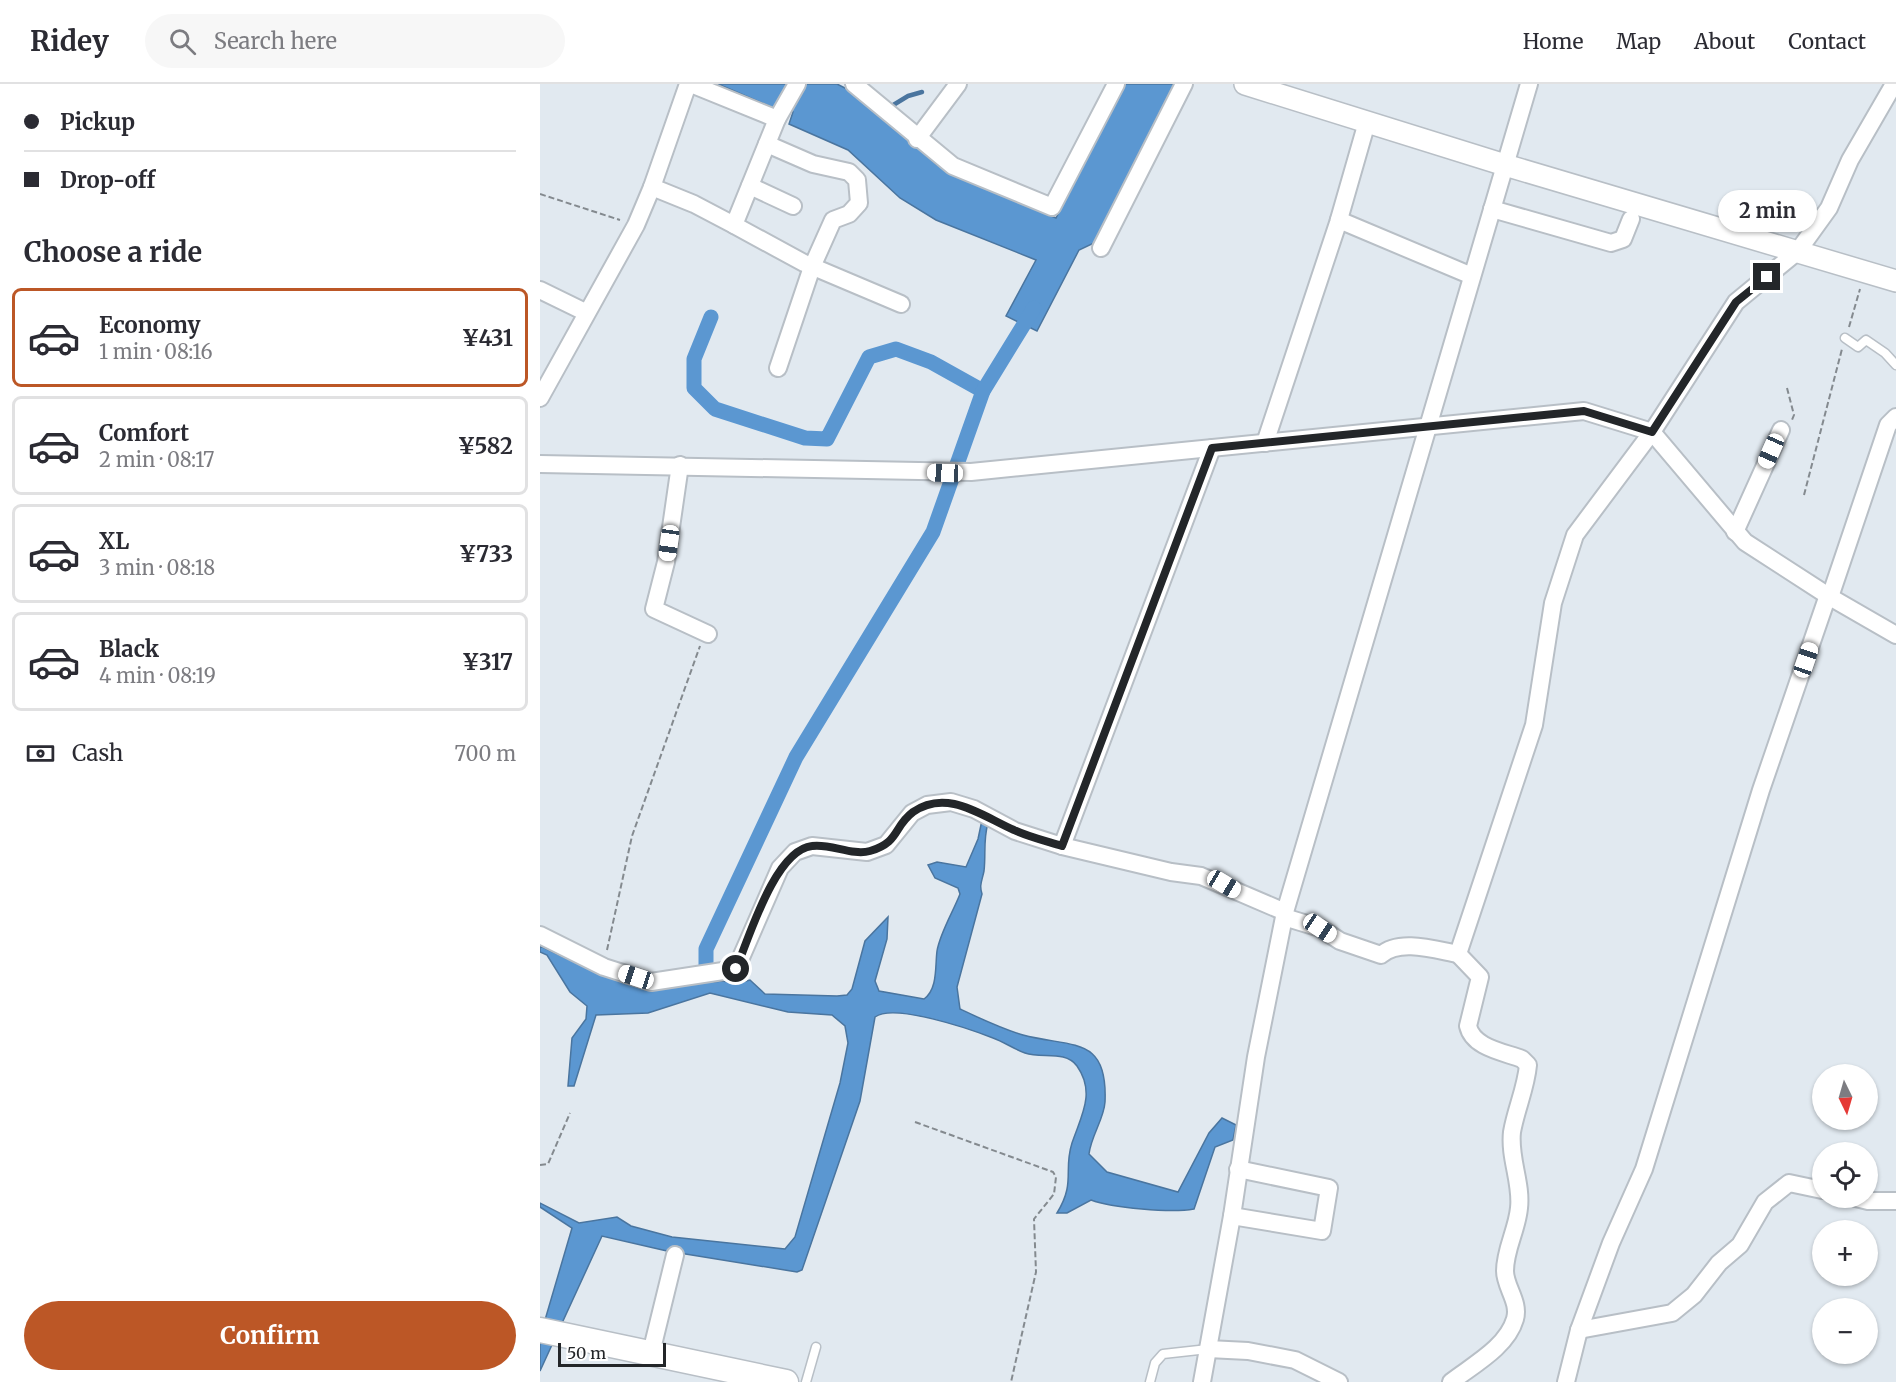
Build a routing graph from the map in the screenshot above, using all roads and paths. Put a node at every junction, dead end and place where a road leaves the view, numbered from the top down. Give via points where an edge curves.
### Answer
1 (690, 84) edge
2 (797, 84) edge
3 (854, 84) edge
4 (958, 84) edge
5 (1116, 84) edge
6 (1184, 84) edge
7 (1245, 84) edge
8 (1529, 84) edge
9 (1893, 84) edge
10 (780, 115) junction
11 (1367, 122) junction
12 (917, 139) junction
13 (767, 144) junction
14 (1505, 165) junction
15 (750, 186) junction
16 (652, 187) junction
17 (540, 194) edge
18 (793, 206) dead end
19 (1492, 210) junction
20 (1631, 219) dead end
21 (1339, 220) junction
22 (636, 225) junction
23 (734, 225) junction
24 (1101, 248) dead end
25 (1798, 251) junction
26 (812, 267) junction
27 (1472, 276) junction
28 (1896, 281) edge
29 (1862, 283) dead end
30 (540, 290) edge
31 (901, 304) dead end
32 (585, 312) junction
33 (1845, 338) junction
34 (1896, 365) edge
35 (778, 368) dead end
36 (1787, 388) dead end
37 (540, 398) edge
38 (1896, 417) edge
39 (1428, 426) junction
40 (1785, 428) joint
41 (1652, 432) junction
42 (1265, 442) junction
43 (1212, 448) junction
44 (540, 464) edge
45 (680, 465) junction
46 (1804, 495) dead end
47 (1735, 532) junction
48 (1829, 596) junction
49 (706, 633) joint
50 (1896, 635) edge
51 (1062, 846) junction
52 (1285, 915) junction
53 (540, 935) edge
54 (1458, 954) junction
55 (604, 967) junction
56 (570, 1113) dead end
57 (915, 1122) dead end
58 (540, 1166) edge
59 (1238, 1169) junction
60 (1812, 1188) edge
61 (1878, 1201) edge
62 (1896, 1201) edge
63 (1232, 1216) junction
64 (675, 1255) dead end
65 (1579, 1330) junction
66 (550, 1332) edge
67 (816, 1347) dead end
68 (1208, 1349) junction
69 (651, 1353) junction
70 (786, 1382) edge
71 (806, 1382) edge
72 (1011, 1382) edge
73 (1150, 1382) edge
74 (1202, 1382) edge
75 (1339, 1382) edge
76 (1451, 1382) edge
77 (1566, 1382) edge

1 - 10 street
1 - 16 street
2 - 10 street
3 - 12 street
4 - 12 street
5 - 12 street via 1052,207 953,166
6 - 24 street
7 - 11 street
8 - 14 street
9 - 25 street via 1850,160 1829,208
10 - 13 street
11 - 14 street
11 - 21 street
13 - 15 street
13 - 26 street via 813,164 849,172 857,180 859,202 849,214 833,220
14 - 19 street
14 - 25 street
15 - 18 street
15 - 23 street
16 - 22 street
16 - 23 street
17 - 22 path
19 - 20 street via 1611,243 1623,239
19 - 27 street
21 - 27 street
21 - 42 street
22 - 32 street
23 - 26 street
25 - 28 street
25 - 41 street via 1736,302
26 - 31 street
26 - 35 street
27 - 39 street
29 - 33 path
30 - 32 street
32 - 37 street
33 - 34 lane via 1858,347 1866,340
33 - 46 path
36 - 40 path via 1794,415
38 - 48 street via 1888,425
39 - 41 street via 1584,411
39 - 42 street
39 - 52 street
40 - 47 street
41 - 47 street
41 - 54 street via 1575,535 1553,603 1534,725
42 - 43 street
43 - 45 street via 945,473
43 - 51 street
44 - 45 street
45 - 49 street via 666,562 654,609
47 - 48 street
48 - 50 street
48 - 65 street via 1761,790 1644,1169
49 - 55 path via 632,836
51 - 52 street via 1202,876
51 - 55 street via 1015,831 974,809 951,802 927,805 912,813 885,846 867,852 812,846 795,852 780,868 736,969 651,982
52 - 54 street via 1381,955 1388,948 1420,947
52 - 59 street
53 - 55 street
54 - 76 street via 1480,977 1468,1026 1475,1040 1528,1065 1512,1132 1519,1208 1505,1273 1516,1317 1496,1347
56 - 58 path via 548,1164
57 - 72 path via 1053,1172 1056,1177 1054,1194 1034,1219 1036,1272
59 - 63 street
59 - 63 street via 1329,1188 1322,1231
60 - 65 street via 1789,1183 1765,1202 1740,1245 1672,1313
61 - 62 street
63 - 68 street
64 - 69 street
65 - 77 street
66 - 69 main road
67 - 71 lane
68 - 73 lane via 1162,1354
68 - 74 street
68 - 75 street via 1248,1351 1295,1360
69 - 70 main road

